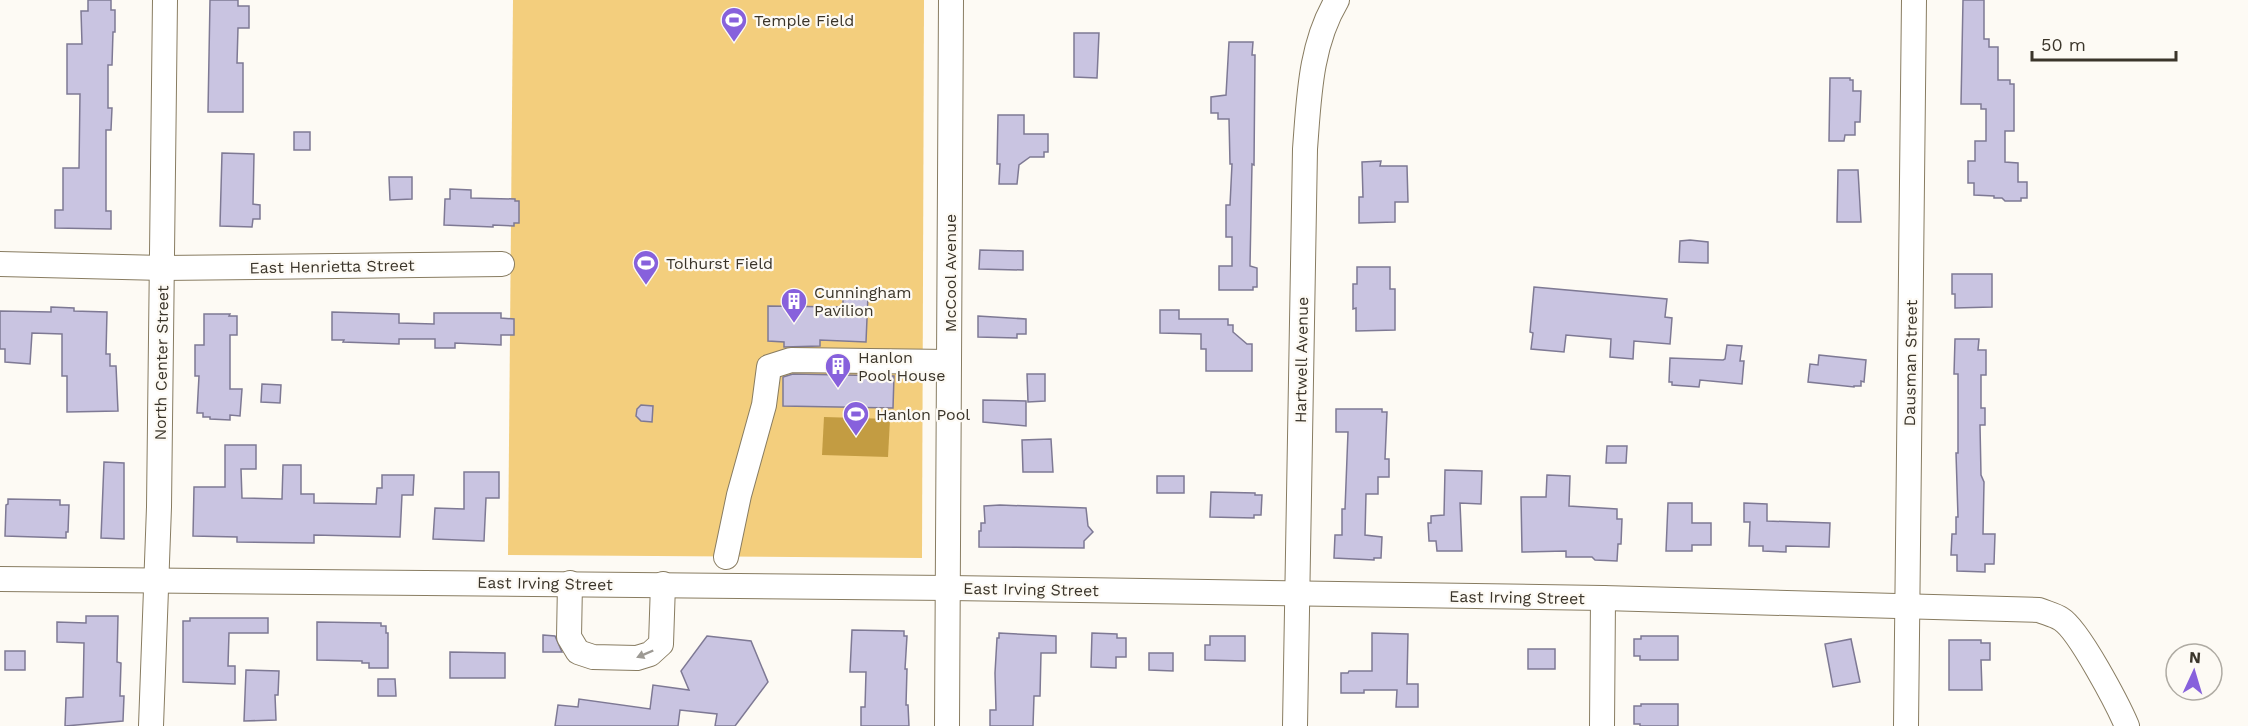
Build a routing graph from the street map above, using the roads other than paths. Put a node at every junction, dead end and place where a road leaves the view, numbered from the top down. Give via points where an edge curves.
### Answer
1 (165, 0) edge
2 (951, 0) edge
3 (1337, 0) edge
4 (1914, 0) edge
5 (0, 264) edge
6 (502, 264) dead end
7 (163, 268) junction
8 (949, 362) junction
9 (726, 557) dead end
10 (0, 579) edge
11 (155, 581) junction
12 (570, 583) junction
13 (663, 584) junction
14 (949, 588) junction
15 (1297, 593) junction
16 (1603, 598) junction
17 (1907, 605) junction
18 (151, 726) edge
19 (947, 726) edge
20 (1295, 726) edge
21 (1602, 726) edge
22 (1906, 726) edge
23 (2127, 726) edge

1 - 7 street, North Center Street
2 - 8 street, McCool Avenue
3 - 15 street, Hartwell Avenue via 1315,52 1305,149
4 - 17 street, Dausman Street
5 - 7 street, East Henrietta Street
6 - 7 street, East Henrietta Street
7 - 11 street, North Center Street
8 - 9 street via 790,360 769,367 764,405
8 - 14 street, McCool Avenue
10 - 11 street, East Irving Street
11 - 12 street, East Irving Street
11 - 18 street, North Center Street
12 - 13 street, East Irving Street
13 -> 12 street via 661,644 650,654 637,658 593,657 578,651 569,637
13 - 14 street, East Irving Street
14 - 15 street, East Irving Street
14 - 19 street, McCool Avenue
15 - 16 street, East Irving Street
15 - 20 street, Hartwell Avenue
16 - 17 street, East Irving Street
16 - 21 street
17 - 22 street, Dausman Street
17 - 23 street, East Irving Street via 2040,610 2062,620 2075,633

